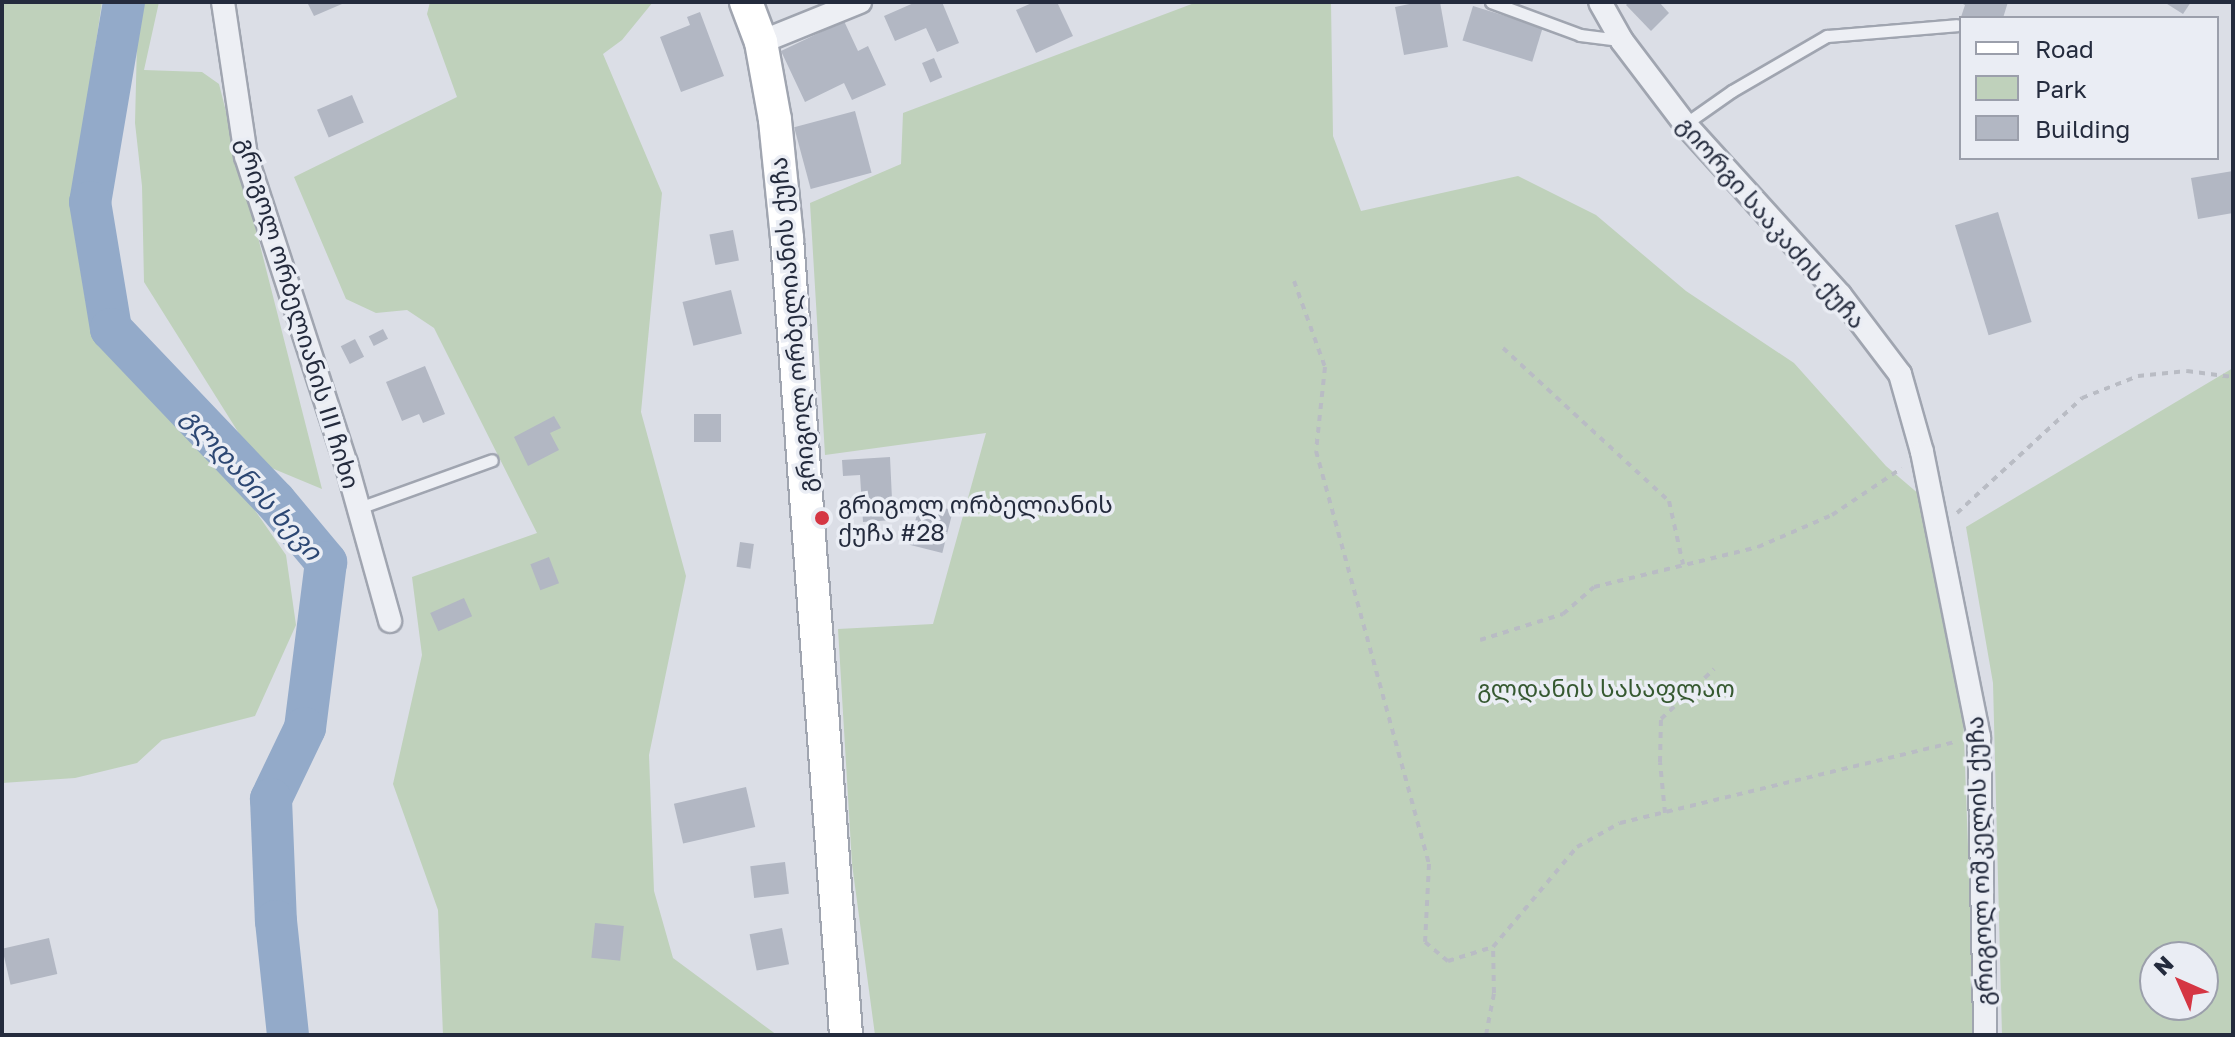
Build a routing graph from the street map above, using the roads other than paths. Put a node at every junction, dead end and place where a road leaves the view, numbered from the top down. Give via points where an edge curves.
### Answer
1 (223, 2) edge
2 (746, 2) edge
3 (860, 2) edge
4 (1491, 2) edge
5 (1600, 2) edge
6 (1957, 25) dead end
7 (1622, 41) junction
8 (761, 42) junction
9 (1685, 124) junction
10 (1922, 452) joint
11 (492, 460) dead end
12 (359, 508) junction
13 (390, 621) dead end
14 (846, 1035) edge
15 (1985, 1035) edge

1 - 12 street, გრიგოლ ორბელიანის III ჩიხი via 246,156
2 - 8 main road, გრიგოლ ორბელიანის ქუჩა
3 - 8 street
4 - 7 lane via 1580,35
5 - 7 street, გიორგი სააკაძის ქუჩა
6 - 9 lane via 1827,36
7 - 9 street, გიორგი სააკაძის ქუჩა
8 - 14 main road, გრიგოლ ორბელიანის ქუჩა via 787,239
9 - 10 street, გიორგი სააკაძის ქუჩა via 1840,295 1900,374
10 - 15 street, გრიგოლ ოშკელის ქუჩა via 1979,737
11 - 12 lane
12 - 13 street, გრიგოლ ორბელიანის III ჩიხი

